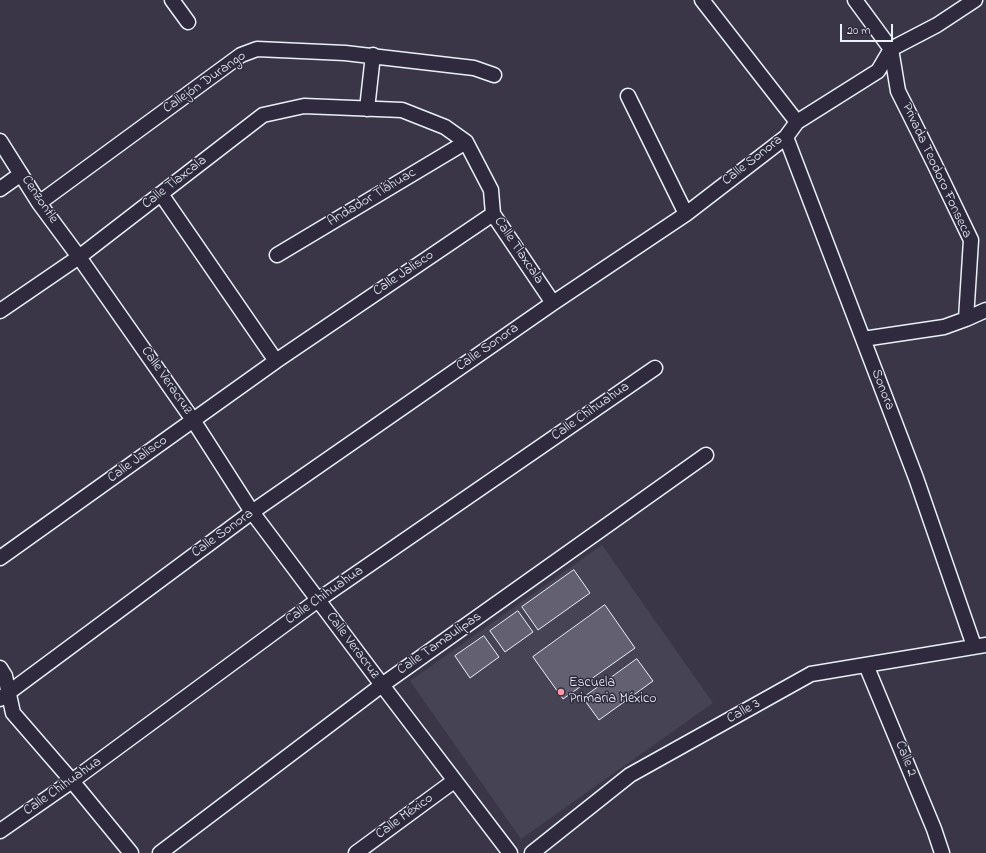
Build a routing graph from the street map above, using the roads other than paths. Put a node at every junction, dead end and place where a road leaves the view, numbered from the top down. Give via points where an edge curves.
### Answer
1 (172, 0) edge
2 (702, 0) edge
3 (855, 0) edge
4 (976, 0) edge
5 (188, 22) dead end
6 (891, 49) junction
7 (373, 55) junction
8 (494, 75) dead end
9 (628, 96) dead end
10 (367, 109) junction
11 (797, 122) junction
12 (786, 137) junction
13 (0, 141) edge
14 (466, 142) junction
15 (21, 174) junction
16 (0, 189) edge
17 (161, 194) junction
18 (39, 204) junction
19 (493, 214) junction
20 (686, 214) junction
21 (277, 255) dead end
22 (79, 257) junction
23 (553, 303) junction
24 (986, 310) edge
25 (0, 311) edge
26 (966, 319) junction
27 (863, 339) junction
28 (276, 361) junction
29 (655, 368) dead end
30 (194, 420) junction
31 (706, 455) dead end
32 (252, 512) junction
33 (0, 558) edge
34 (318, 600) junction
35 (980, 646) edge
36 (866, 665) junction
37 (0, 668) edge
38 (382, 685) junction
39 (5, 696) edge
40 (72, 781) junction
41 (454, 781) junction
42 (0, 831) edge
43 (131, 853) edge
44 (160, 853) edge
45 (356, 853) edge
46 (510, 853) edge
47 (532, 853) edge
48 (942, 853) edge

1 - 5 street
2 - 11 street
3 - 6 street
4 - 6 street via 937,25
6 - 11 street, Calle Sonora via 878,71
6 - 26 street, Privada Teodoro Fonseca via 898,91 970,240
7 - 8 street, Callejón Durango via 474,68
7 - 10 street
7 - 18 street, Callejón Durango via 257,49 241,55
9 - 20 street
10 - 14 street, Calle Tlaxcala via 402,110 445,127
10 - 17 street, Calle Tlaxcala via 304,106 263,115
11 - 12 street, Calle Sonora
12 - 20 street, Calle Sonora
12 - 27 street, Sonora
13 - 15 street, Cenzontle
14 - 19 street, Calle Tlaxcala via 491,190
14 - 21 street, Andador Tláhuac
15 - 16 street
15 - 18 street, Cenzontle
17 - 22 street, Calle Tlaxcala
17 - 28 street
18 - 22 street, Cenzontle
19 - 23 street, Calle Tlaxcala
19 - 28 street, Calle Jalisco
20 - 23 street, Calle Sonora
22 - 25 street, Calle Tlaxcala
22 - 30 street, Calle Veracruz
23 - 32 street, Calle Sonora
24 - 26 street
26 - 27 street via 944,327
27 - 35 street, Sonora
28 - 30 street, Calle Jalisco
29 - 34 street, Calle Chihuahua
30 - 32 street, Calle Veracruz
30 - 33 street, Calle Jalisco
31 - 38 street, Calle Tamaulipas
32 - 34 street, Calle Veracruz
32 - 39 street, Calle Sonora
34 - 38 street, Calle Veracruz
34 - 40 street, Calle Chihuahua
35 - 36 street, Calle 3
36 - 47 street, Calle 3 via 811,674 637,771
36 - 48 street, Calle 2
37 - 39 street via 6,676
38 - 41 street, Calle Veracruz
38 - 44 street, Calle Tamaulipas
39 - 40 street via 13,713
40 - 42 street, Calle Chihuahua
40 - 43 street
41 - 45 street, Calle México
41 - 46 street, Calle Veracruz

